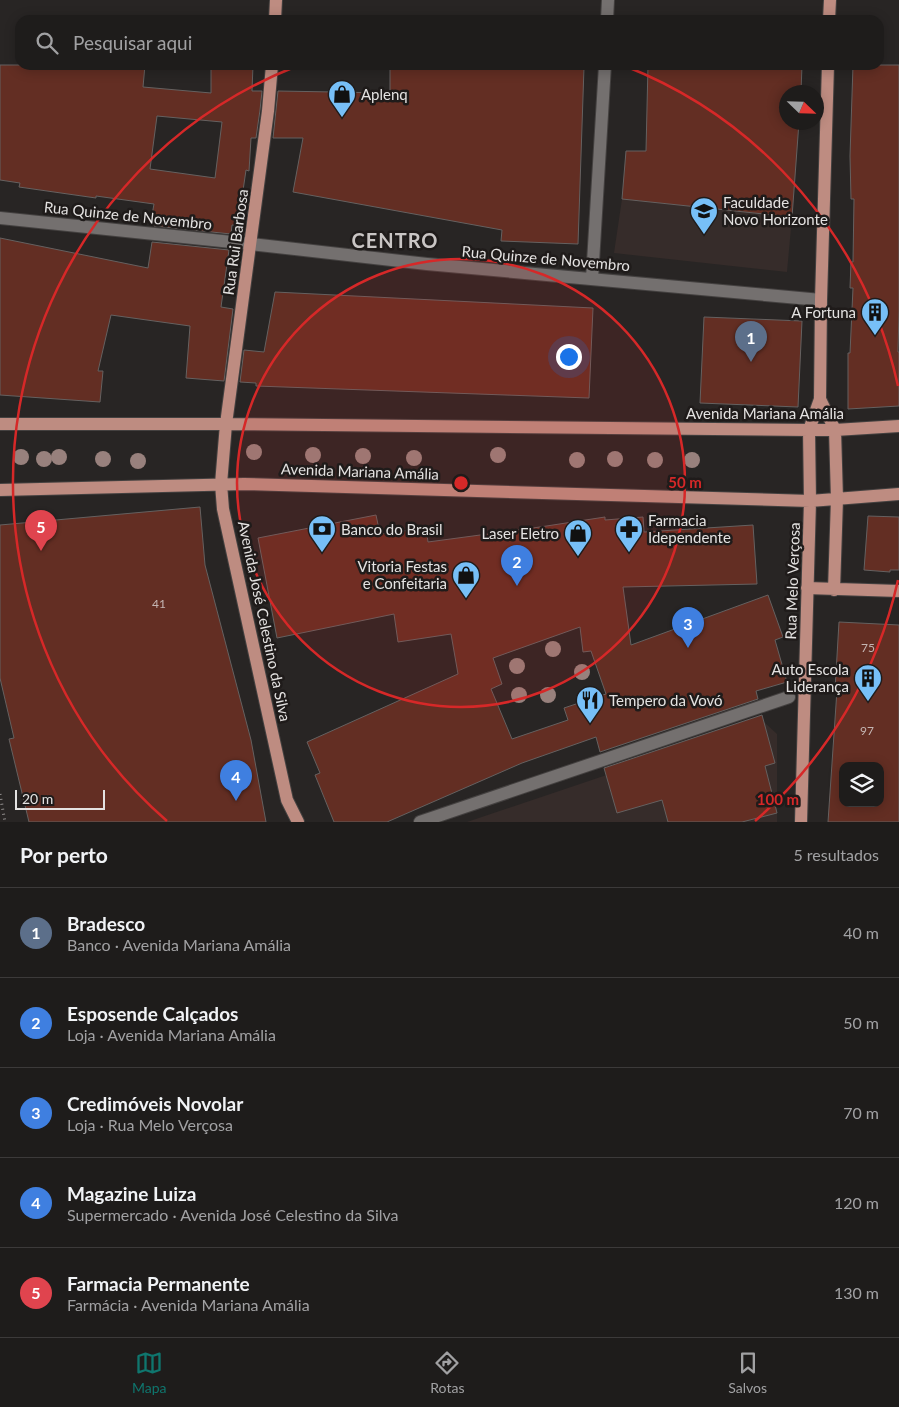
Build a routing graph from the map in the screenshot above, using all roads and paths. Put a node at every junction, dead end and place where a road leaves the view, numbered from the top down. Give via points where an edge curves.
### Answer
1 (276, 0) edge
2 (608, 0) edge
3 (830, 0) edge
4 (275, 15) edge
5 (607, 15) edge
6 (829, 15) edge
7 (272, 70) edge
8 (605, 70) edge
9 (828, 70) edge
10 (0, 218) edge
11 (251, 244) junction
12 (592, 278) junction
13 (821, 300) junction
14 (820, 400) junction
15 (0, 424) edge
16 (226, 424) junction
17 (899, 426) edge
18 (809, 430) junction
19 (835, 430) junction
20 (221, 484) junction
21 (0, 490) edge
22 (899, 494) edge
23 (837, 499) junction
24 (810, 502) junction
25 (807, 588) junction
26 (834, 590) junction
27 (899, 591) edge
28 (789, 697) dead end
29 (0, 794) edge
30 (288, 800) junction
31 (5, 822) edge
32 (289, 822) edge
33 (298, 822) edge
34 (420, 822) edge
35 (801, 822) edge

1 - 4 main road
2 - 5 street
3 - 6 main road
7 - 11 main road, Rua Rui Barbosa
8 - 12 street
9 - 13 main road
10 - 11 street, Rua Quinze de Novembro
11 - 12 street, Rua Quinze de Novembro
11 - 16 main road, Rua Rui Barbosa
12 - 13 street, Rua Quinze de Novembro
13 - 14 main road
14 - 18 main road
14 - 19 main road
15 - 16 main road, Avenida Mariana Amália
16 - 18 main road, Avenida Mariana Amália
16 - 20 main road, Avenida José Celestino da Silva
17 - 19 main road, Avenida Mariana Amália
18 - 19 main road, Avenida Mariana Amália
18 - 24 main road, Rua Melo Verçosa
19 - 23 main road
20 - 21 main road, Avenida Mariana Amália
20 - 24 main road, Avenida Mariana Amália
20 - 30 main road, Avenida José Celestino da Silva
22 - 23 main road, Avenida Mariana Amália
23 - 24 main road, Avenida Mariana Amália
23 - 26 main road
24 - 25 main road, Rua Melo Verçosa
25 - 26 main road
25 - 35 main road, Rua Melo Verçosa
26 - 27 main road
28 - 34 street
29 - 31 path
30 - 32 main road
30 - 33 main road, Avenida José Celestino da Silva

